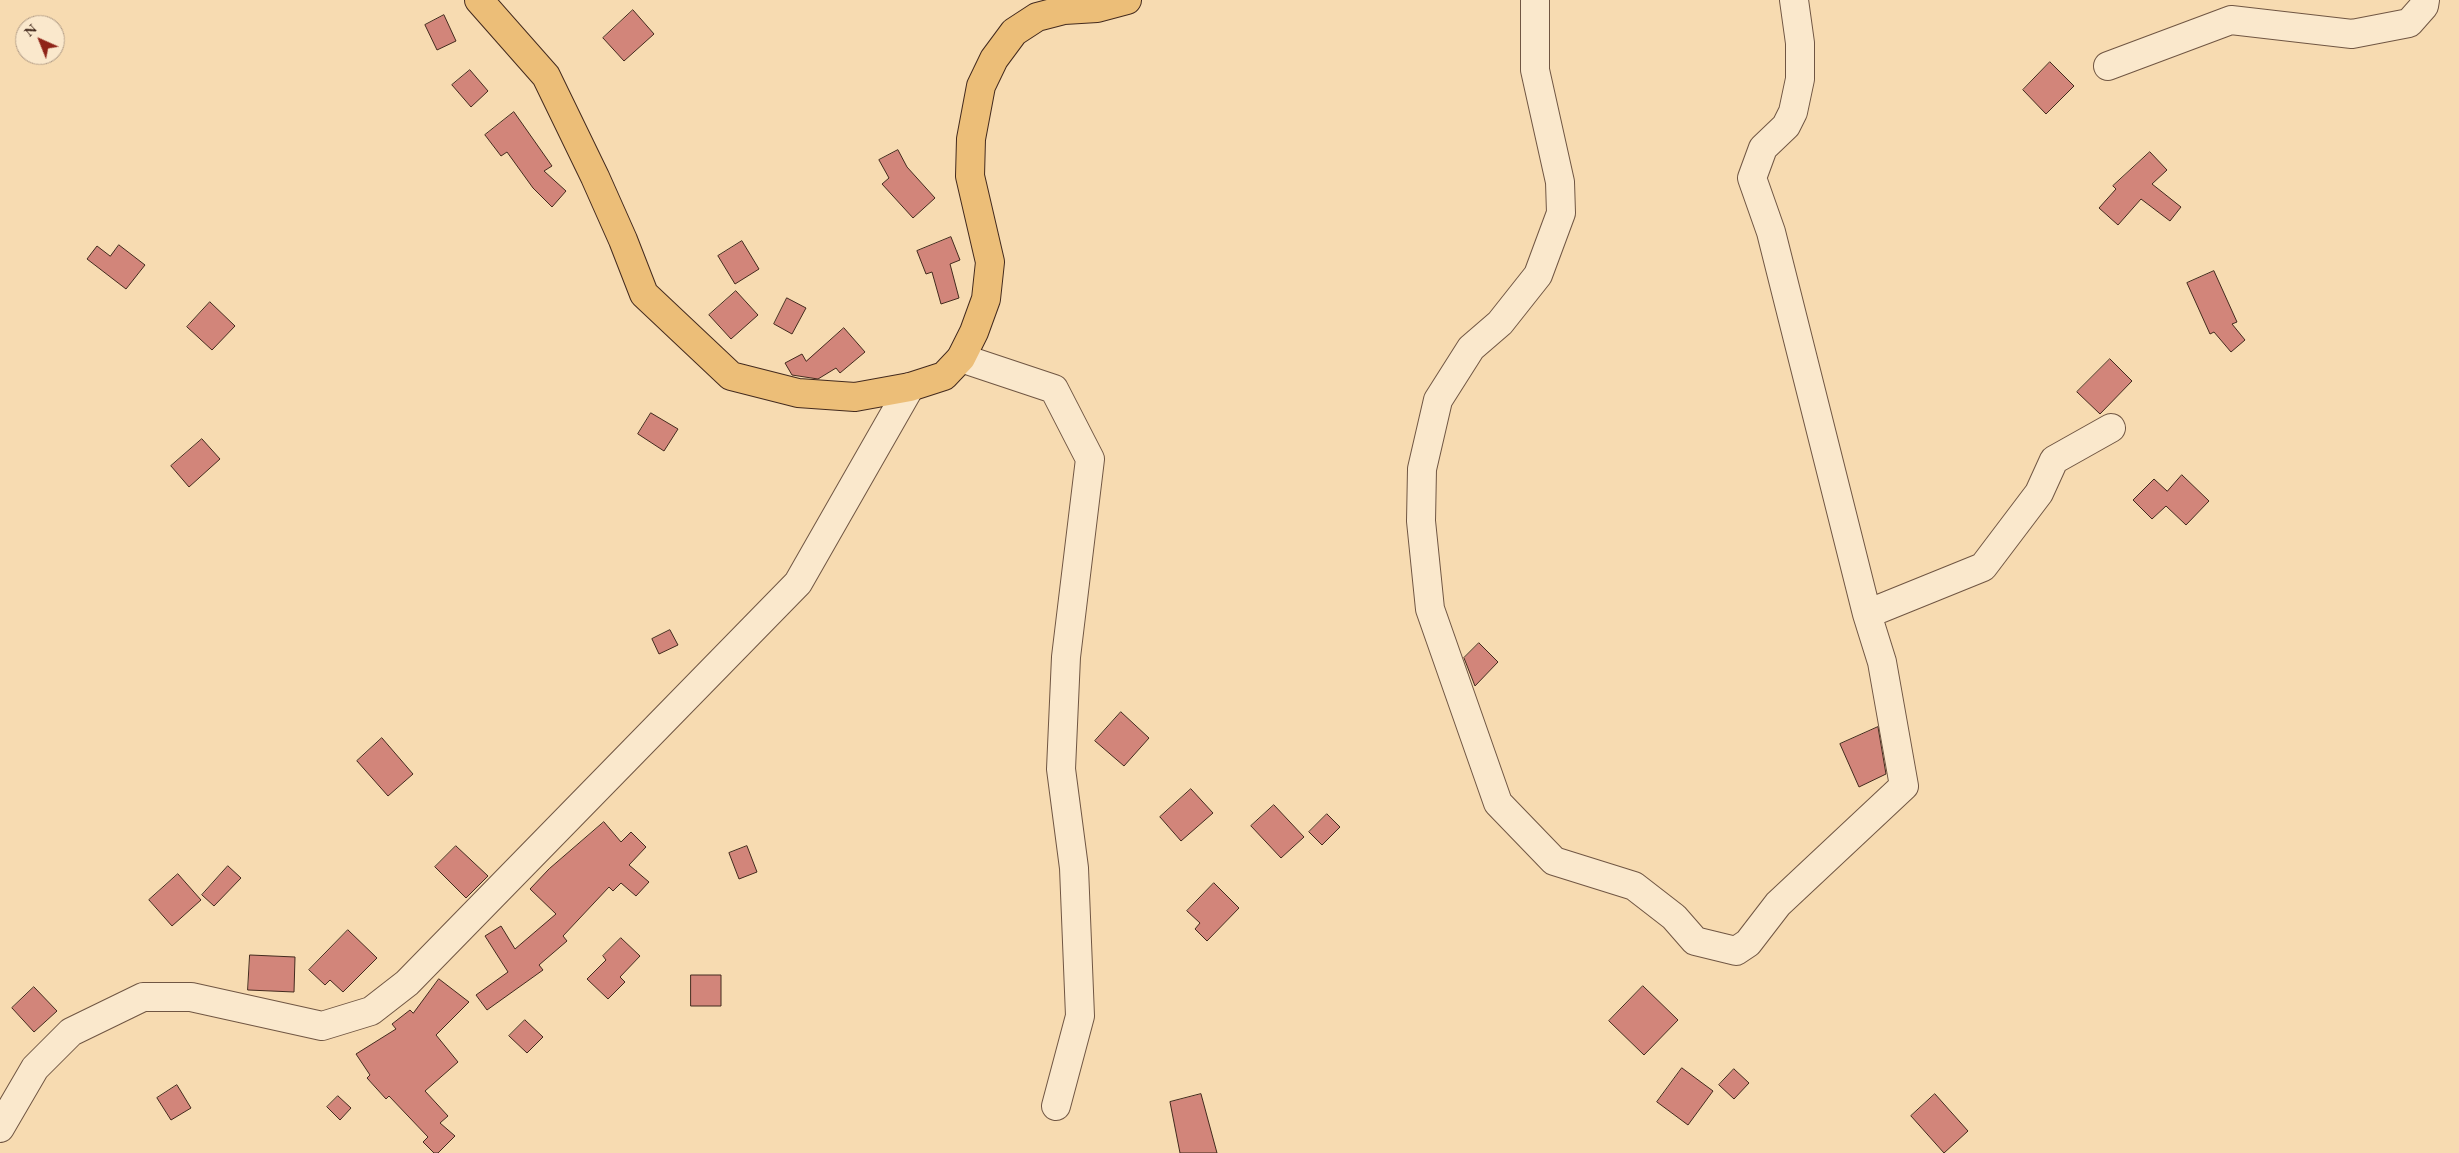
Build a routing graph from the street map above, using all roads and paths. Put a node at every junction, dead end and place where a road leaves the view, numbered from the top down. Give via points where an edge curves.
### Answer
1 (1127, 0) edge
2 (1535, 0) edge
3 (1794, 0) edge
4 (2425, 0) edge
5 (488, 2) edge
6 (2108, 66) dead end
7 (961, 358) junction
8 (910, 387) junction
9 (2111, 428) dead end
10 (1867, 614) junction
11 (1056, 1106) dead end
12 (0, 1128) edge

1 - 7 main road via 1037,17 1014,32 994,58 981,86 971,139 970,176 990,262 986,299
2 - 10 street via 1536,70 1560,182 1561,213 1538,275 1500,323 1472,348 1438,400 1422,469 1421,521 1430,609 1498,803 1554,861 1634,886 1674,918 1695,941 1736,951 1748,943 1778,904 1904,786 1882,662
3 - 10 street via 1800,43 1800,79 1793,112 1786,126 1762,148 1752,178 1771,232
4 - 6 street via 2424,6 2409,23 2352,34 2231,20
5 - 8 main road via 546,76 595,177 644,294 676,327 731,376 798,393 855,397
7 - 8 main road via 944,376
7 - 11 street via 1054,389 1090,459 1066,657 1061,769 1074,868 1080,1016
8 - 12 street via 798,583 407,983 371,1011 322,1026 191,997 143,998 71,1032 34,1068
9 - 10 street via 2054,460 2039,493 1983,567

